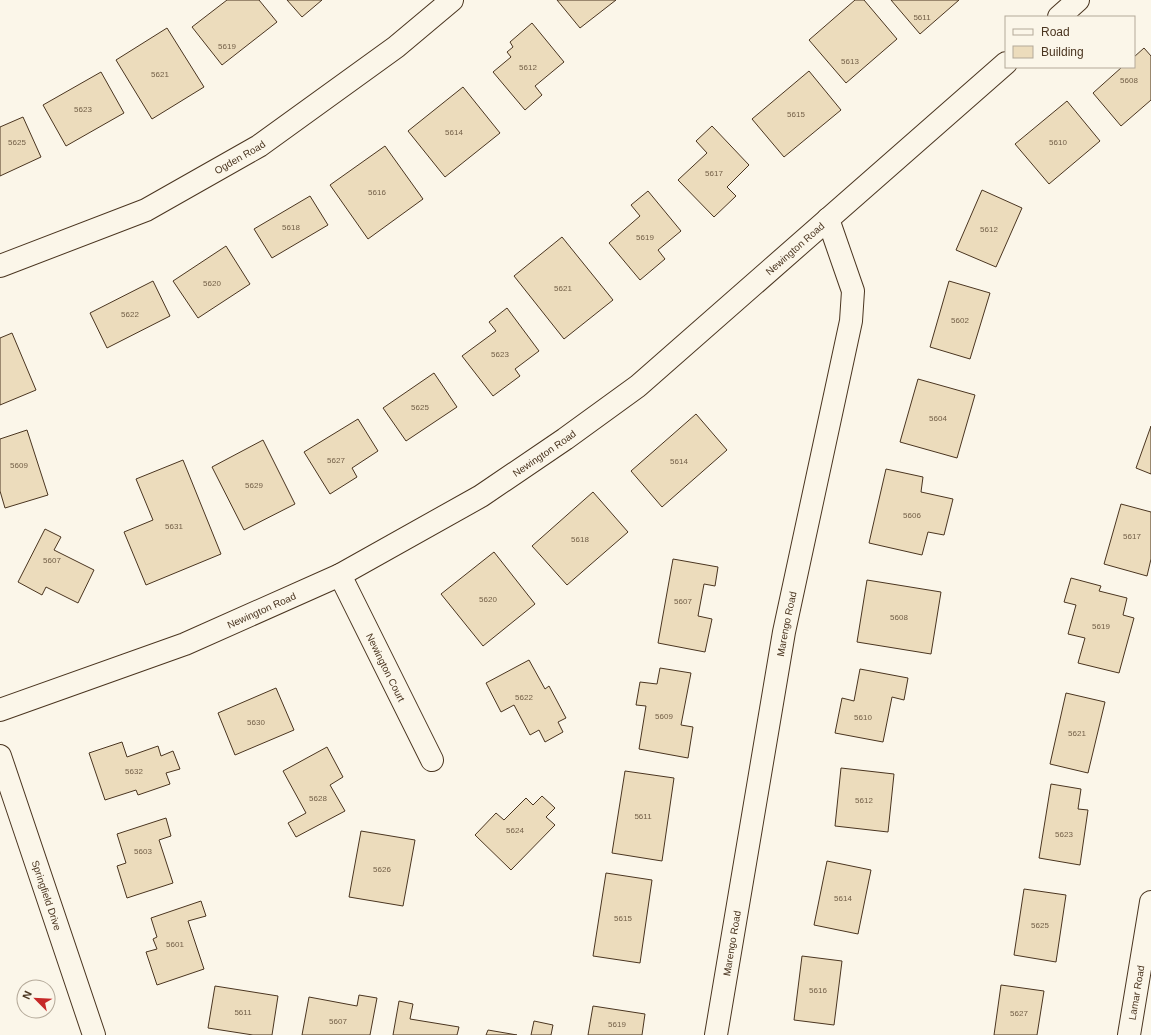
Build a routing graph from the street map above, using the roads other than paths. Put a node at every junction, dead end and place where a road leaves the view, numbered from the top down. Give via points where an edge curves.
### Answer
1 (452, 0) edge
2 (1078, 0) edge
3 (1060, 16) edge
4 (1005, 64) edge
5 (828, 219) junction
6 (0, 266) edge
7 (340, 575) junction
8 (0, 710) edge
9 (0, 756) edge
10 (432, 760) dead end
11 (1151, 902) edge
12 (94, 1035) edge
13 (716, 1035) edge
14 (1129, 1035) edge

1 - 6 street, Ogden Road via 396,47 259,146 146,210
2 - 3 street
4 - 5 street, Newington Road
5 - 7 street, Newington Road via 638,386 481,496
5 - 13 street, Marengo Road via 853,291 851,321 784,632
7 - 8 street, Newington Road via 185,644
7 - 10 street, Newington Court
9 - 12 street, Springfield Drive
11 - 14 street, Lamar Road

